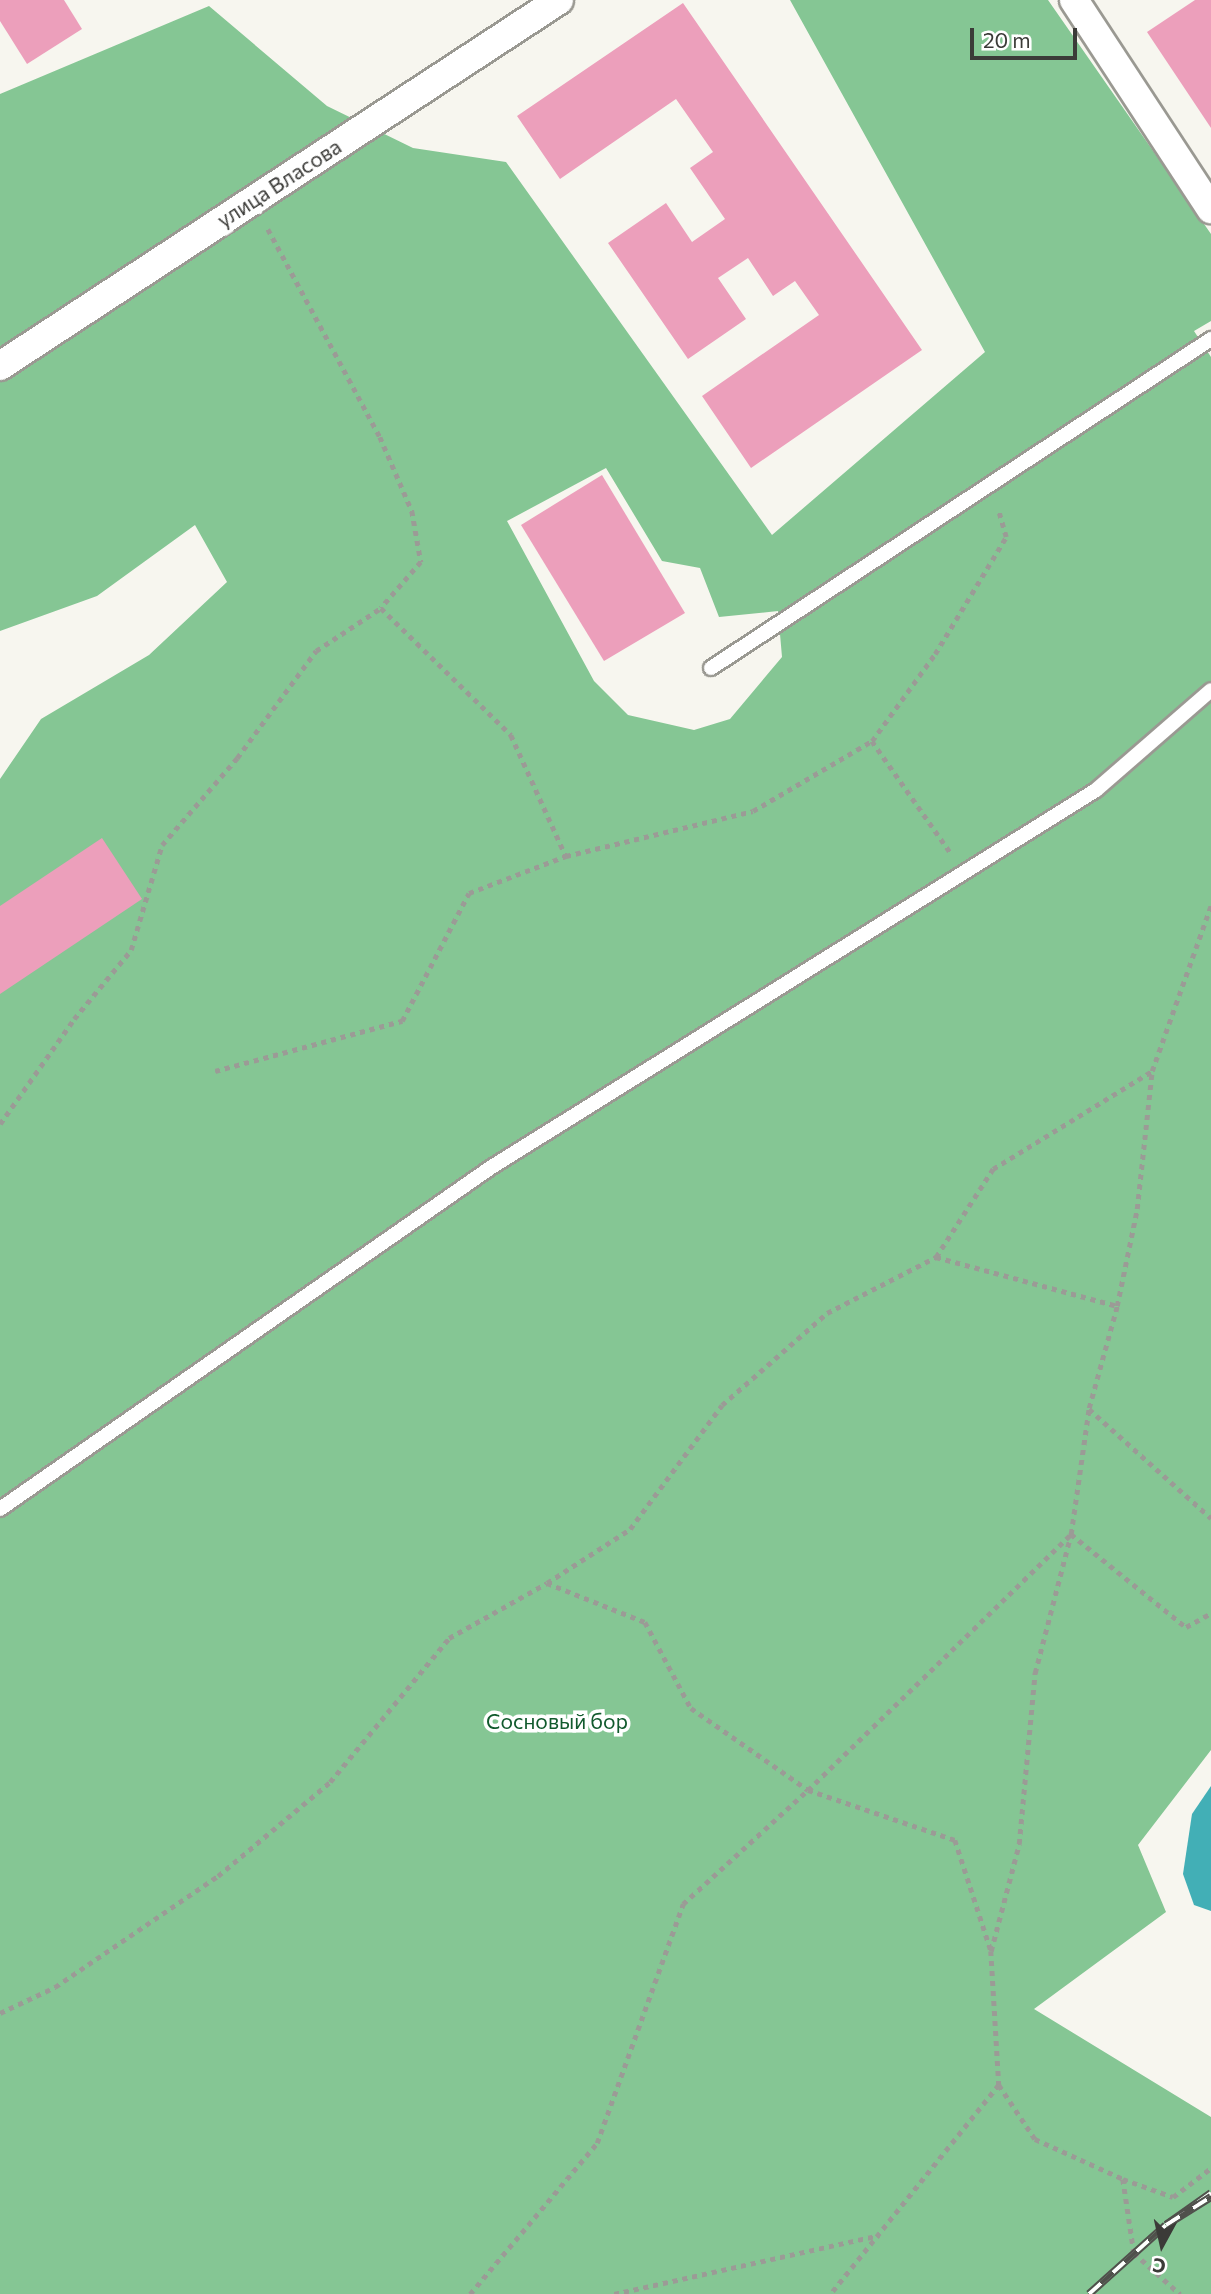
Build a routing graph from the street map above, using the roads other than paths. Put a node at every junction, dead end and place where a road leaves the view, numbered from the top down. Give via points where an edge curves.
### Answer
1 (559, 0) edge
2 (1081, 2) edge
3 (1211, 209) edge
4 (1211, 339) edge
5 (0, 366) edge
6 (711, 668) dead end
7 (1211, 691) edge
8 (0, 1509) edge

1 - 5 street, улица Власова
2 - 3 street
4 - 6 lane
7 - 8 lane via 1096,790 490,1168

